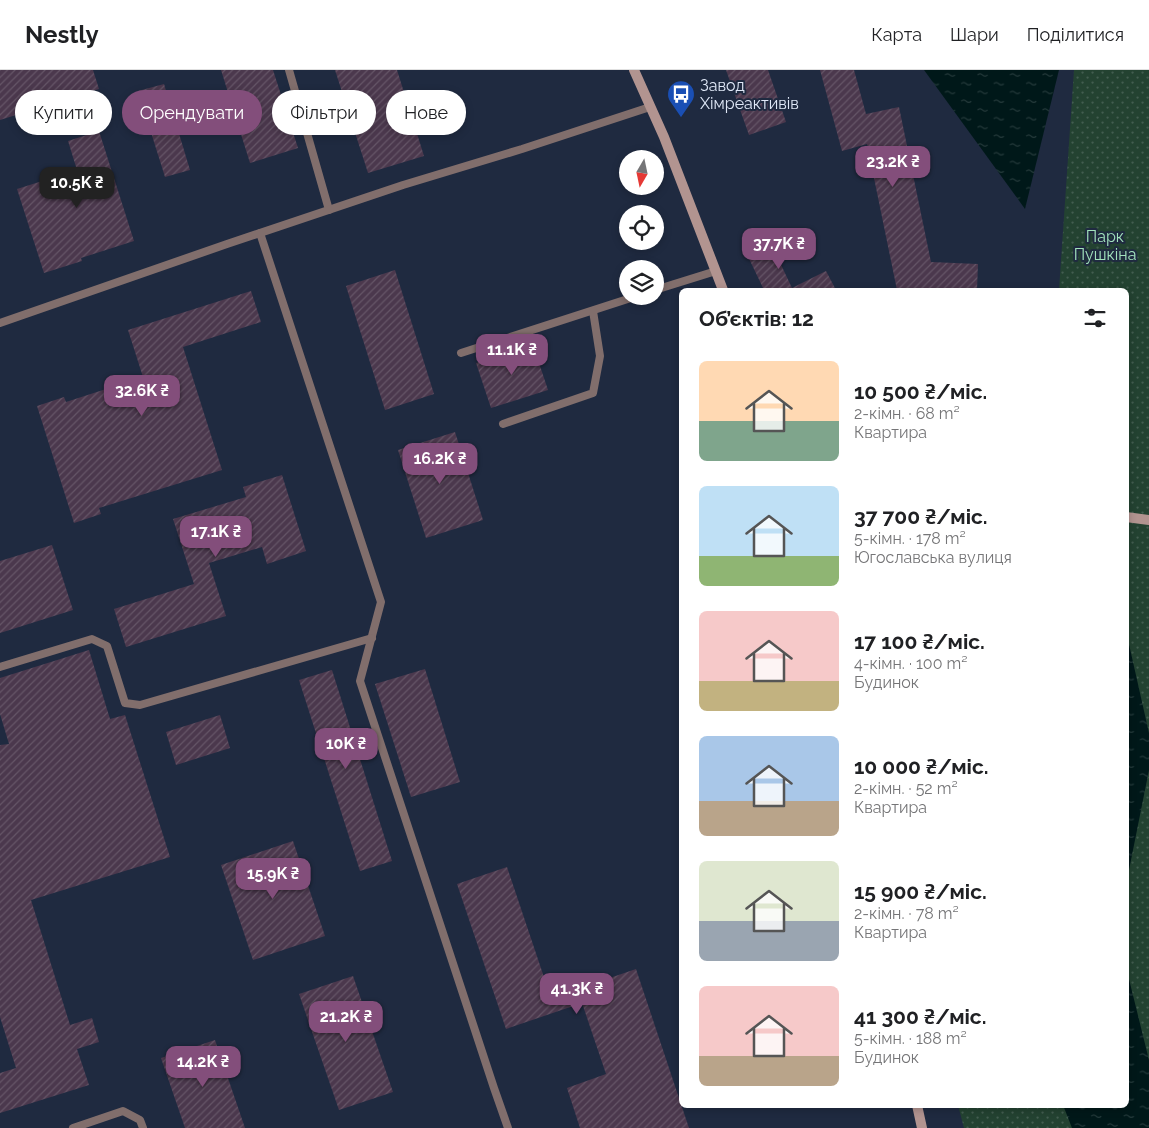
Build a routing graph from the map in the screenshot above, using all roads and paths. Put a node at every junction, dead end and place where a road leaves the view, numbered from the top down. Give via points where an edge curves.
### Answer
1 (289, 70) edge
2 (634, 70) edge
3 (650, 107) junction
4 (329, 210) junction
5 (260, 233) junction
6 (716, 271) junction
7 (664, 287) edge
8 (722, 288) edge
9 (619, 302) edge
10 (593, 310) junction
11 (0, 322) edge
12 (461, 353) dead end
13 (503, 424) dead end
14 (1129, 517) edge
15 (1149, 520) edge
16 (372, 638) junction
17 (0, 667) edge
18 (918, 1108) edge
19 (73, 1128) edge
20 (143, 1128) edge
21 (508, 1128) edge
22 (922, 1128) edge

1 - 4 lane
2 - 3 main road
3 - 4 lane
3 - 6 main road
4 - 5 lane
5 - 11 lane
5 - 16 lane via 381,602
6 - 7 lane
6 - 8 main road
9 - 10 lane
10 - 12 lane
10 - 13 lane via 600,356 593,393
14 - 15 main road
16 - 17 lane via 140,705 126,703 107,646 92,639
16 - 21 lane via 360,681
18 - 22 main road
19 - 20 lane via 123,1112 140,1120

